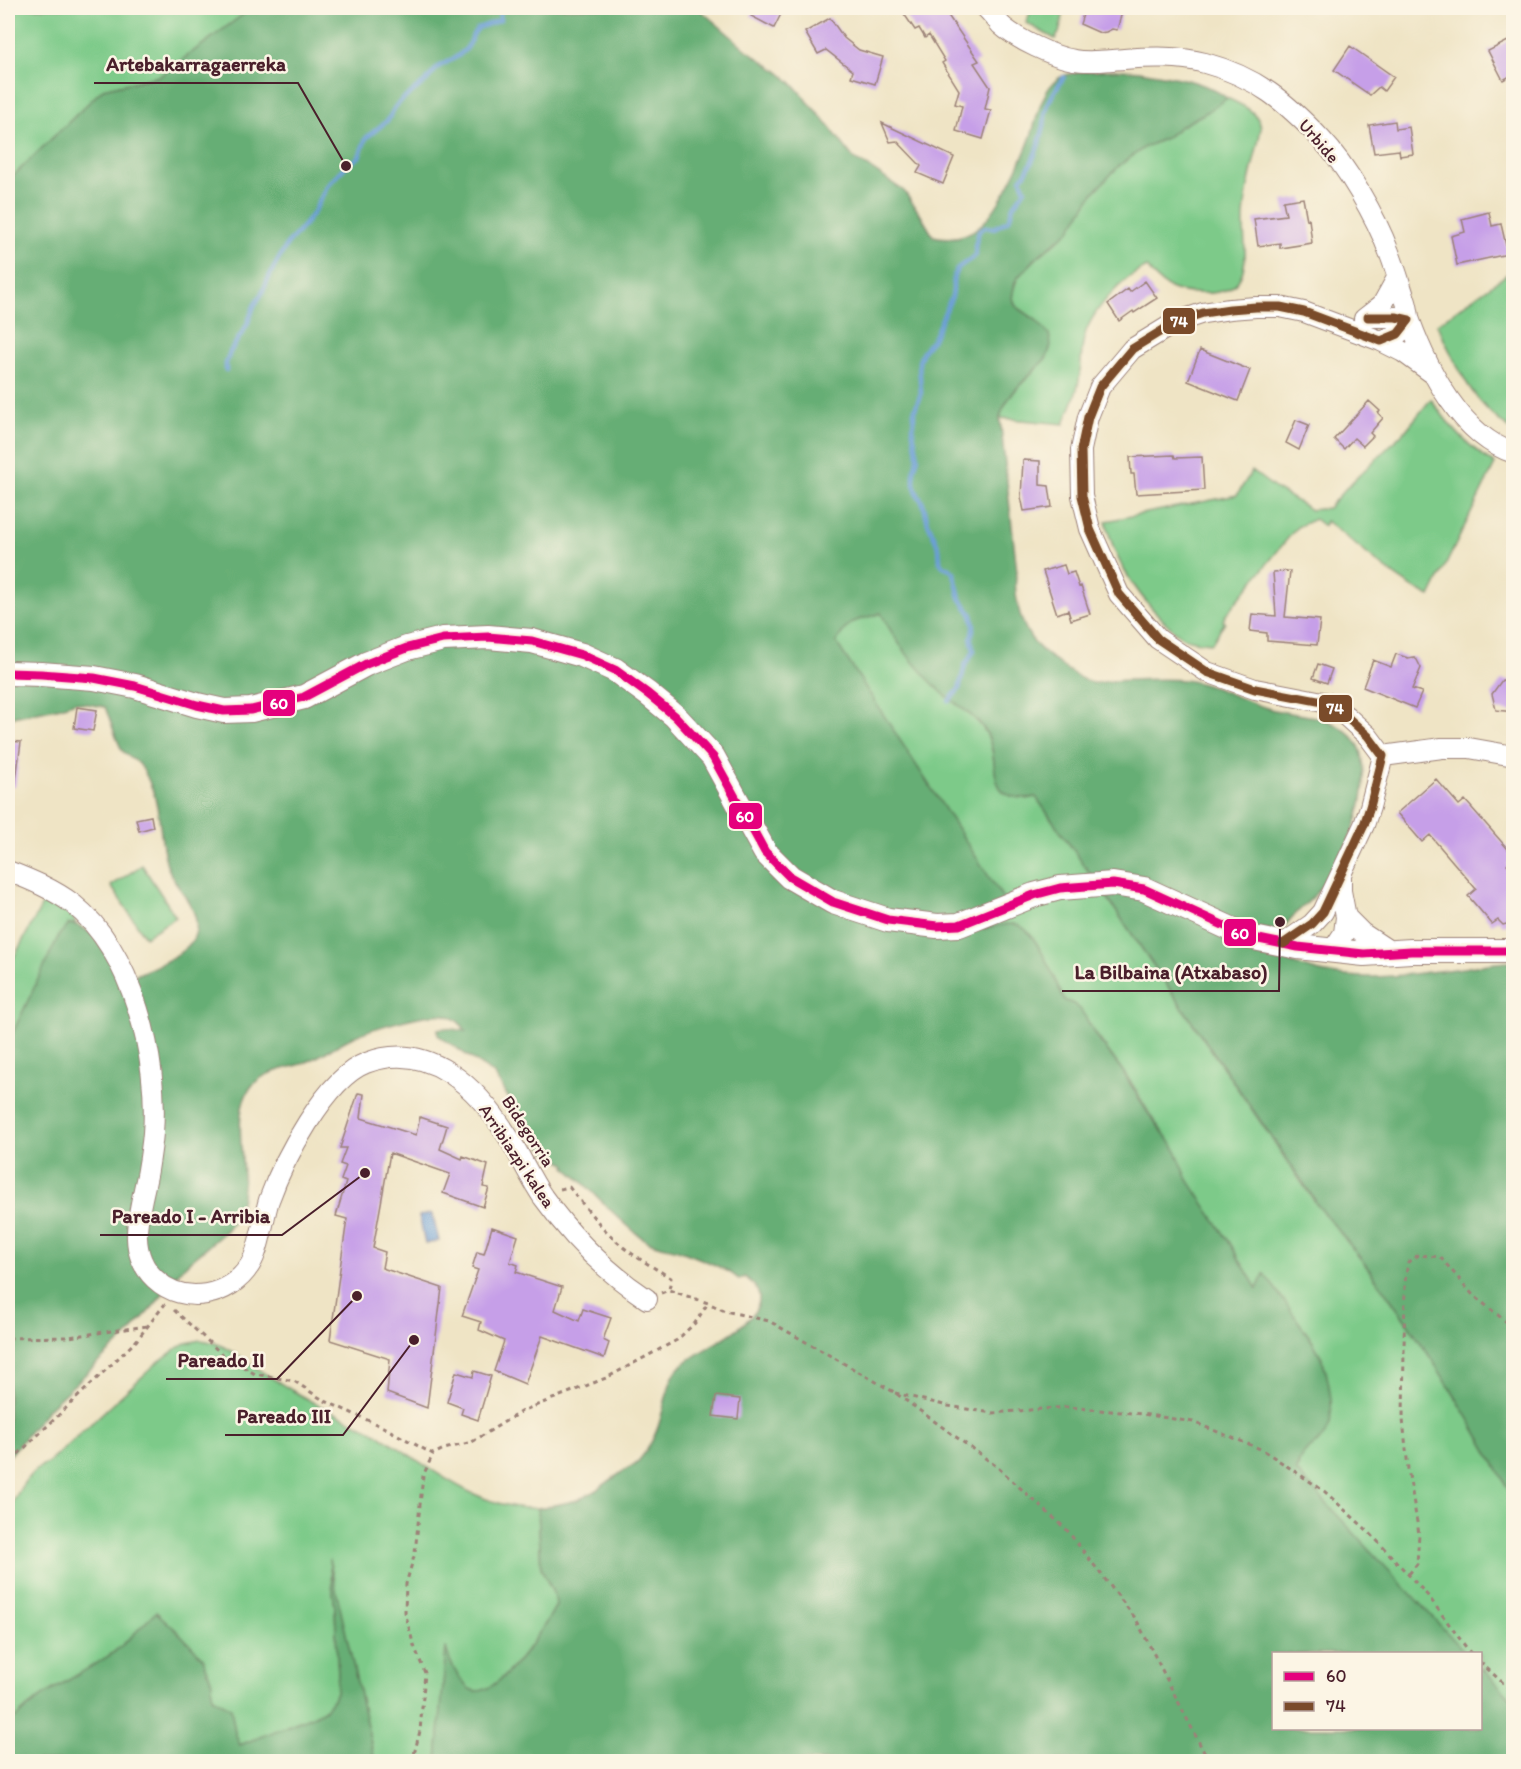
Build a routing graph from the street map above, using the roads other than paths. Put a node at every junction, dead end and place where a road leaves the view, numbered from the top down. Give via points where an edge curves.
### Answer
1 (986, 8) edge
2 (1397, 278) junction
3 (1368, 317) junction
4 (1409, 320) junction
5 (1345, 326) junction
6 (1381, 340) junction
7 (1434, 375) junction
8 (1514, 453) edge
9 (8, 673) edge
10 (1383, 756) junction
11 (1514, 756) edge
12 (8, 871) edge
13 (1341, 872) junction
14 (1323, 912) junction
15 (1346, 917) junction
16 (1283, 944) junction
17 (1332, 951) junction
18 (1514, 951) edge
19 (1391, 952) junction
20 (647, 1299) dead end

1 - 2 street, Urbide via 1002,26 1050,54 1091,61 1143,57 1205,63 1247,77 1275,95 1323,141 1352,180 1377,223
2 - 3 street via 1389,296
2 - 4 street, Urbide
3 - 4 street
3 - 5 street
4 - 6 street via 1398,334
4 - 7 street, Urbide
5 - 6 street
5 - 10 street via 1280,307 1230,309 1176,322 1132,349 1100,387 1088,417 1081,450 1082,495 1089,529 1119,594 1158,639 1207,672 1255,689 1328,703 1368,736
6 - 7 street
7 - 8 street, Urbide via 1464,420 1502,449
9 - 16 street via 94,678 224,711 251,710 304,697 366,664 443,639 532,641 582,655 615,670 675,716 713,757 765,852 790,877 833,902 888,920 959,925 1060,888 1113,884 1144,889 1249,937
10 - 11 street via 1442,748
10 - 13 street via 1367,816
12 - 20 street, Arribiazpi kalea via 48,887 95,926 118,959 141,1019 153,1099 153,1132 136,1241 142,1262 155,1280 172,1290 193,1295 216,1293 243,1275 253,1260 270,1198 285,1163 311,1117 345,1075 362,1064 399,1056 424,1059 449,1071 472,1091 508,1136 542,1195 570,1232 626,1285
13 - 14 street
13 - 15 street
14 - 16 street
14 - 17 street via 1324,930
15 - 17 street via 1344,933
15 - 19 street
16 - 17 street
17 - 19 street
18 - 19 street

